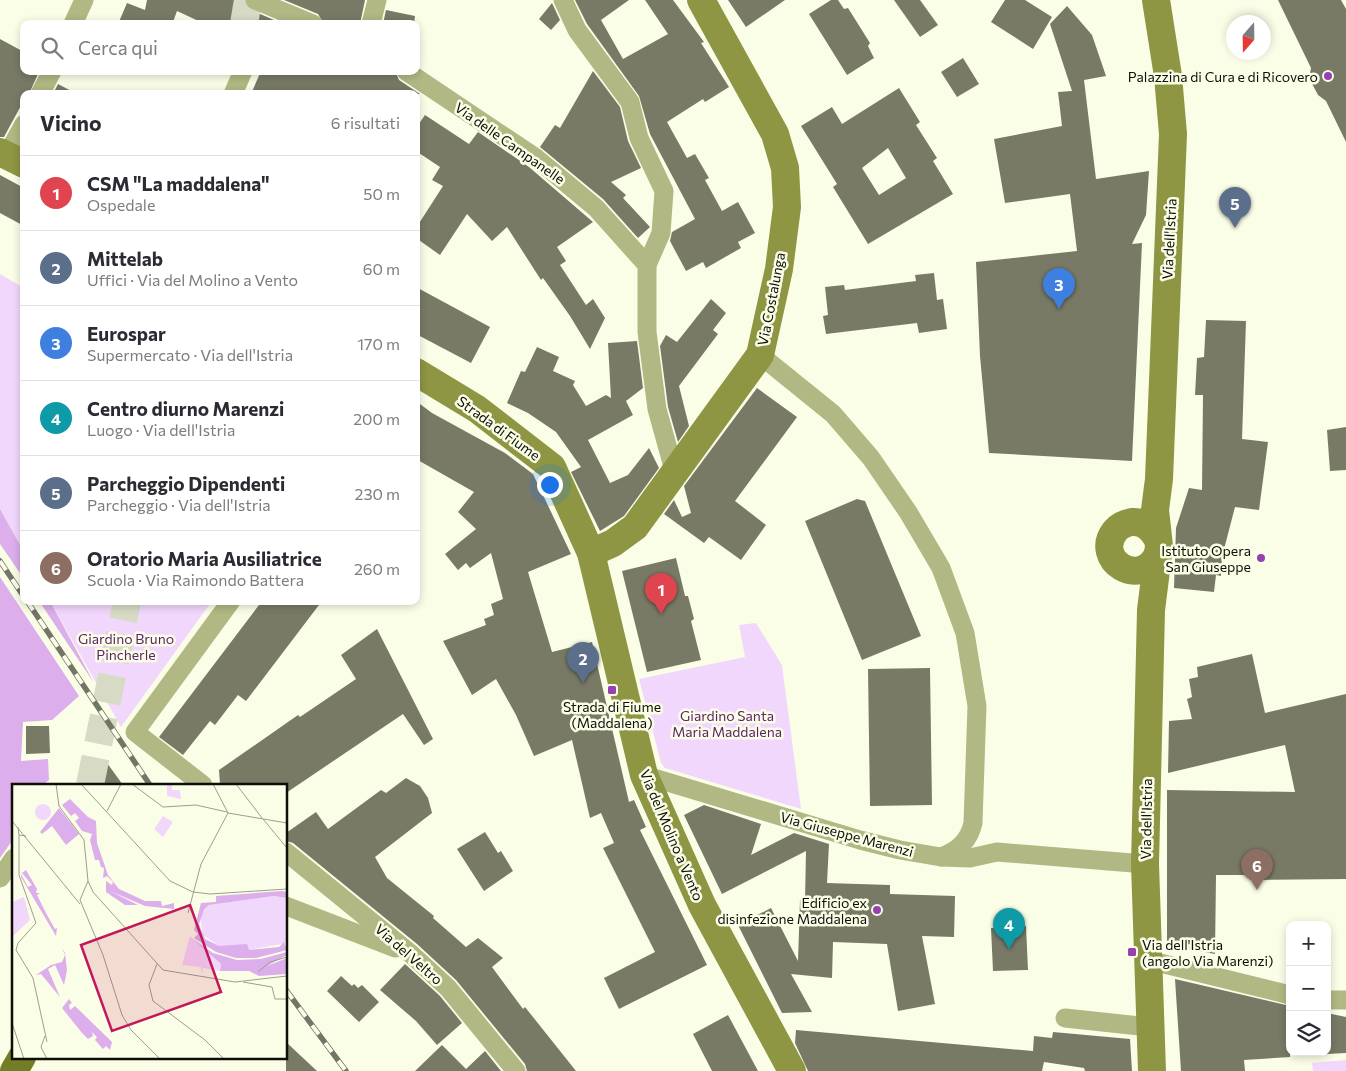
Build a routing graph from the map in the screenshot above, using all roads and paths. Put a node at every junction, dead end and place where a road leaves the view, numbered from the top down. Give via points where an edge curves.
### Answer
1 (84, 0) edge
2 (255, 0) edge
3 (377, 0) edge
4 (563, 0) edge
5 (701, 0) edge
6 (1156, 0) edge
7 (270, 16) edge
8 (75, 20) edge
9 (292, 20) edge
10 (372, 20) edge
11 (50, 75) edge
12 (241, 75) edge
13 (412, 75) edge
14 (42, 90) edge
15 (235, 90) edge
16 (20, 133) edge
17 (10, 157) edge
18 (647, 265) junction
19 (760, 355) junction
20 (420, 374) edge
21 (675, 474) junction
22 (1159, 479) junction
23 (1133, 522) junction
24 (1157, 546) junction
25 (591, 553) junction
26 (1132, 571) junction
27 (228, 605) edge
28 (1151, 610) junction
29 (644, 775) junction
30 (202, 784) edge
31 (973, 823) junction
32 (997, 852) junction
33 (288, 854) edge
34 (940, 857) junction
35 (12, 861) edge
36 (1145, 864) junction
37 (0, 878) edge
38 (288, 907) edge
39 (410, 954) junction
40 (1148, 960) junction
41 (1286, 994) edge
42 (1331, 1000) edge
43 (1346, 1000) edge
44 (1065, 1018) dead end
45 (1149, 1027) junction
46 (516, 1071) edge
47 (792, 1071) edge
48 (1152, 1071) edge

1 - 8 street
2 - 7 street
3 - 10 street
4 - 18 street via 577,30 630,102 639,138 664,191 661,233
5 - 19 main road, Via Costalunga via 775,134 786,168 787,207 780,260
6 - 22 main road, Via dell'Istria via 1173,134
7 - 9 street
11 - 14 street
12 - 15 street
13 - 18 street, Via delle Campanelle via 536,158 596,208
16 - 17 street
18 - 21 street via 649,351 657,410
19 - 21 main road, Via Costalunga
19 - 31 street via 833,414 871,458 941,568 965,633 976,706
20 - 25 main road, Strada di Fiume via 476,408 552,467
21 - 25 main road, Via Costalunga via 635,527 613,543
22 - 23 main road, Via dell'Istria
22 - 24 main road, Via dell'Istria via 1155,510
23 - 24 main road via 1148,526
23 - 26 main road, Via dell'Istria via 1118,528 1113,534 1110,550 1117,564
24 - 26 main road via 1148,567
24 - 28 main road, Via dell'Istria
25 - 29 main road, Via del Molino a Vento
26 - 28 main road, Via dell'Istria via 1147,594
27 - 30 street via 135,732
28 - 36 main road, Via dell'Istria
29 - 34 street, Via Giuseppe Marenzi via 860,840
29 - 47 main road, Via del Molino a Vento via 702,905
31 - 32 street via 984,841
31 - 34 street via 971,833 954,853
32 - 34 street, Via Giuseppe Marenzi via 970,858
32 - 36 street, Via Giuseppe Marenzi
33 - 39 street, Via del Veltro
35 - 37 street
36 - 40 main road, Via dell'Istria
38 - 39 street
39 - 46 street, Via del Veltro via 448,988
40 - 41 street
40 - 45 main road, Via dell'Istria
42 - 43 street
44 - 45 street
45 - 48 main road, Via dell'Istria

